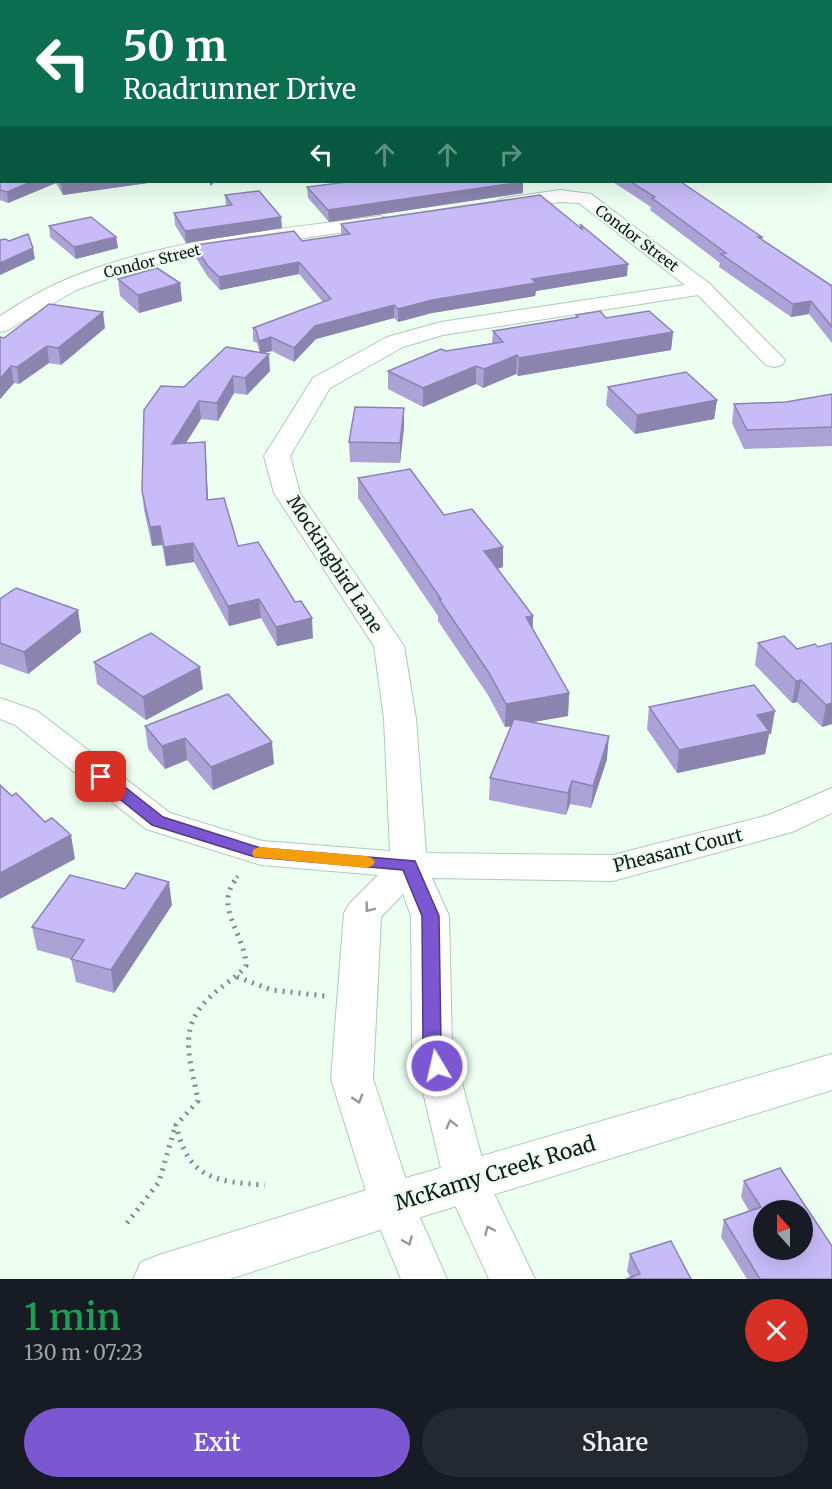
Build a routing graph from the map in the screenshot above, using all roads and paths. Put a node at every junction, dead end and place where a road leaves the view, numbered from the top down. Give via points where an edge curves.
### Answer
1 (491, 206) edge
2 (398, 220) edge
3 (703, 288) junction
4 (0, 325) edge
5 (774, 360) dead end
6 (0, 708) edge
7 (832, 799) edge
8 (409, 865) junction
9 (238, 876) dead end
10 (237, 977) junction
11 (325, 996) dead end
12 (832, 1072) edge
13 (176, 1125) junction
14 (466, 1181) junction
15 (265, 1185) dead end
16 (392, 1204) junction
17 (127, 1223) dead end
18 (159, 1279) edge
19 (424, 1279) edge
20 (512, 1279) edge

1 - 3 street, Condor Street via 560,196 584,198
2 - 4 street, Condor Street via 190,250 92,276 46,297
3 - 5 street, Condor Street
3 - 8 street, Mockingbird Lane via 441,329 395,342 321,383 277,456 287,493 389,646 400,719
6 - 8 street, Pheasant Court via 26,718 158,821 261,853
7 - 8 street, Pheasant Court via 780,824 614,868
14 -> 8 street, Mockingbird Lane via 432,1045 430,916
8 -> 16 street via 363,913 352,1079
9 - 10 path via 227,891 231,920 246,954 246,966
10 - 11 path via 272,990
10 - 13 path via 195,1014 188,1032 191,1074 198,1101
12 - 14 street, McKamy Creek Road
13 - 15 path via 186,1157 199,1171 239,1184
13 - 17 path via 159,1184
14 - 16 street, McKamy Creek Road
20 -> 14 street, Mockingbird Lane
16 - 18 street, McKamy Creek Road
16 -> 19 street

